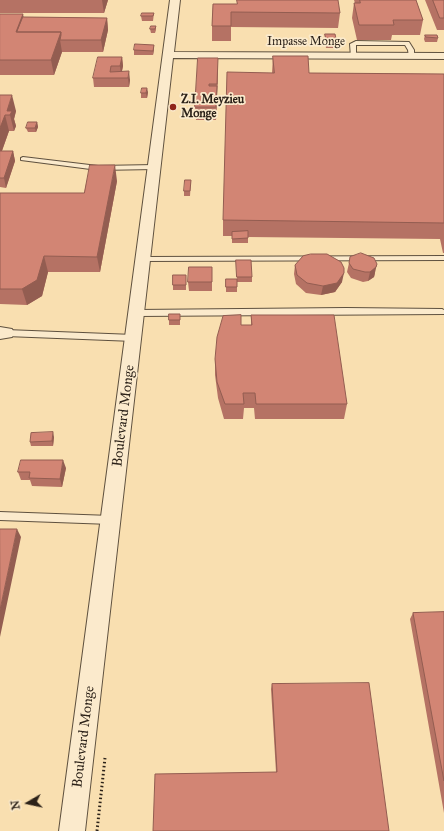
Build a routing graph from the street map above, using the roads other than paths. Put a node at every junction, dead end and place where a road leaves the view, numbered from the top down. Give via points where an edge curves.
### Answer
1 (175, 0) edge
2 (168, 55) junction
3 (444, 56) edge
4 (23, 160) dead end
5 (155, 168) junction
6 (144, 258) junction
7 (444, 258) edge
8 (442, 312) dead end
9 (137, 313) junction
10 (3, 333) edge
11 (134, 338) junction
12 (0, 516) edge
13 (111, 520) junction
14 (72, 831) edge

1 - 2 street, Boulevard Monge
2 - 3 street, Impasse Monge
2 - 5 street, Boulevard Monge
4 - 5 lane via 98,168
5 - 6 street, Boulevard Monge
6 - 7 lane
6 - 9 street, Boulevard Monge
8 - 9 lane via 346,310
9 - 11 street, Boulevard Monge
10 - 11 lane
11 - 13 street, Boulevard Monge
12 - 13 lane
13 - 14 street, Boulevard Monge

